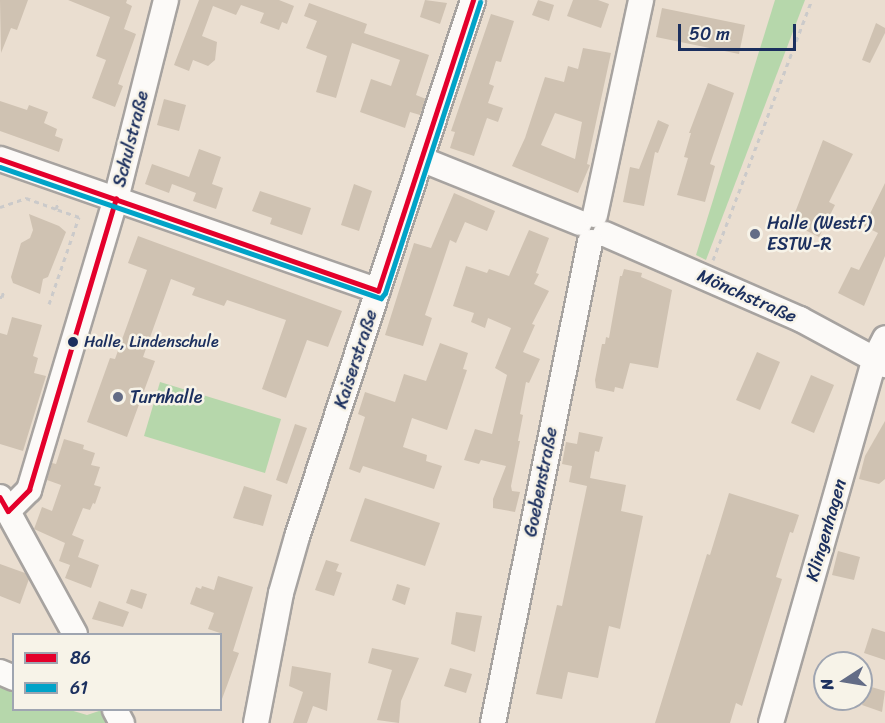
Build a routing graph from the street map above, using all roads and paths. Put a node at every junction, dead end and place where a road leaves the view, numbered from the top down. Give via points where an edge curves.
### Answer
1 (166, 0) edge
2 (473, 0) edge
3 (640, 0) edge
4 (812, 0) edge
5 (0, 159) edge
6 (421, 159) junction
7 (66, 181) junction
8 (116, 199) junction
9 (0, 207) edge
10 (56, 209) junction
11 (593, 229) junction
12 (706, 278) junction
13 (4, 290) dead end
14 (378, 291) junction
15 (0, 297) edge
16 (49, 304) dead end
17 (882, 354) edge
18 (4, 504) edge
19 (74, 633) edge
20 (256, 723) edge
21 (493, 723) edge
22 (771, 723) edge

1 - 8 street, Schulstraße
2 - 6 street, Kaiserstraße
3 - 11 street, Goebenstraße
4 - 12 path
5 - 7 street
6 - 11 street, Mönchstraße
6 - 14 street, Kaiserstraße
7 - 8 street
7 - 10 path
8 - 14 street
8 - 18 street, Schulstraße via 29,490
9 - 10 path via 26,198
10 - 16 path via 79,217
11 - 12 street, Mönchstraße
11 - 21 street, Goebenstraße
12 - 17 street, Mönchstraße
13 - 15 path
14 - 20 street, Kaiserstraße via 281,593
17 - 22 street, Klingenhagen
18 - 19 street

